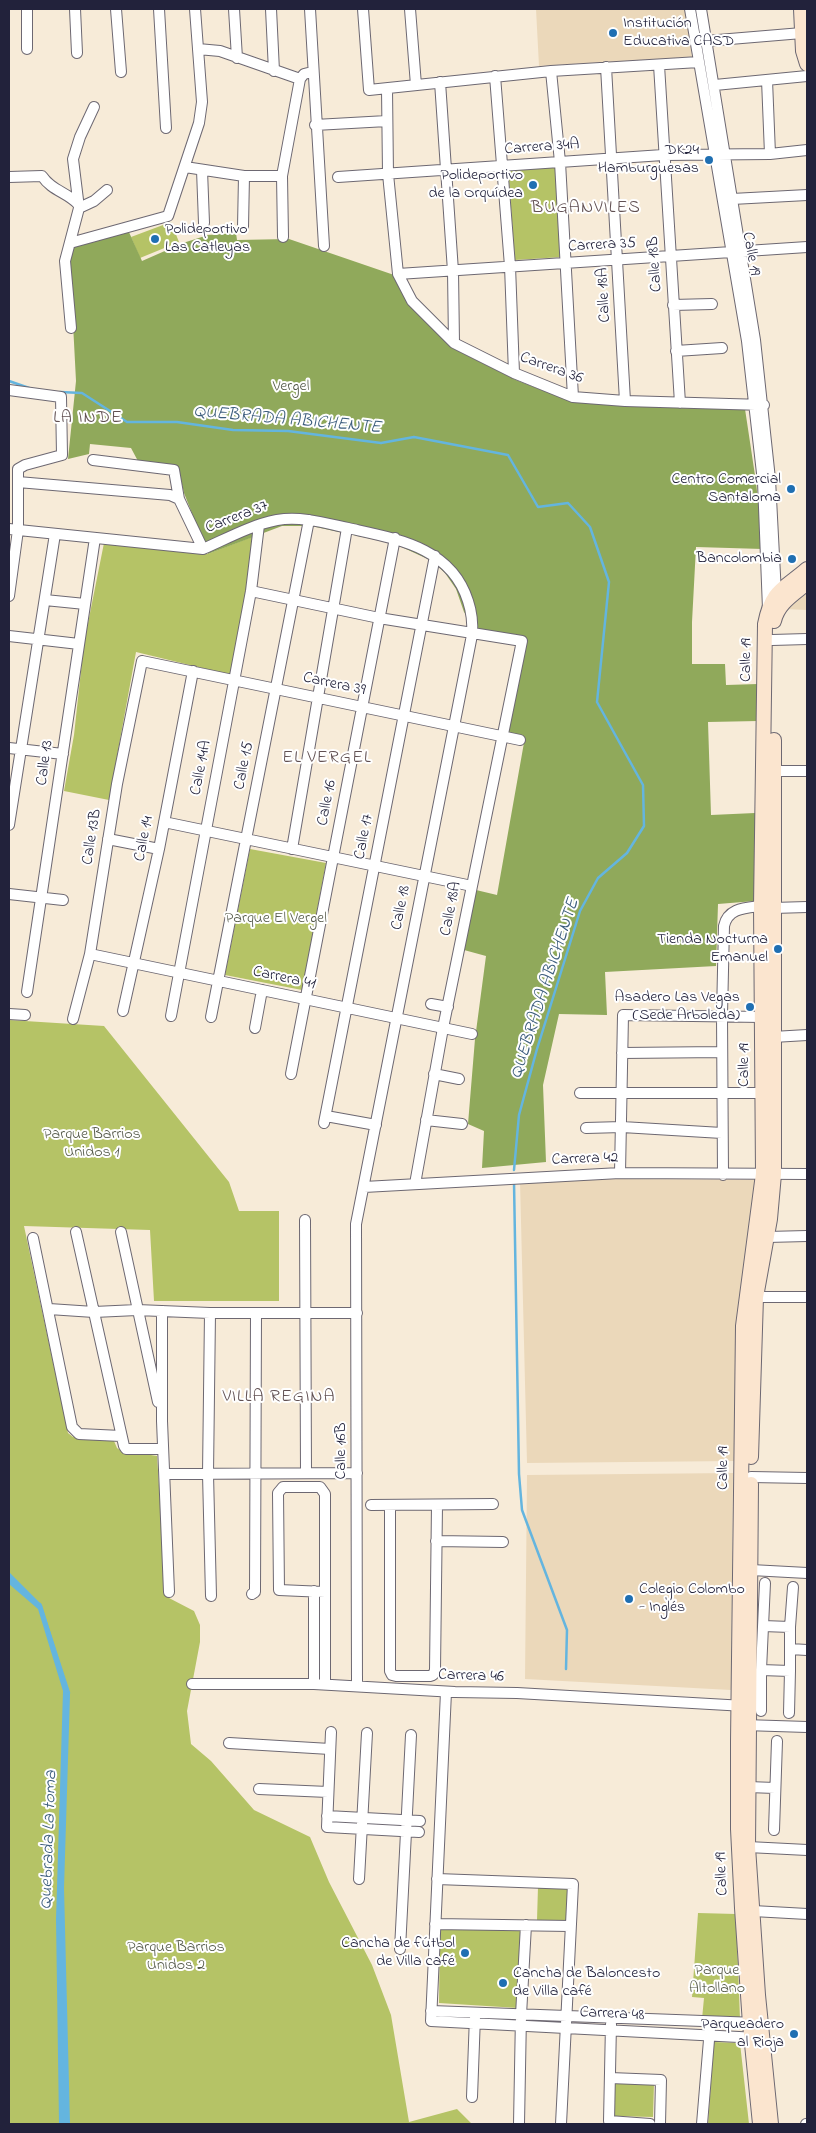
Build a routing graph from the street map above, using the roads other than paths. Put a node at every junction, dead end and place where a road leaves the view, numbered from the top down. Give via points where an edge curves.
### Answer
1 (27, 9) edge
2 (75, 9) edge
3 (116, 9) edge
4 (159, 9) edge
5 (195, 9) edge
6 (234, 9) edge
7 (272, 9) edge
8 (310, 9) edge
9 (364, 9) edge
10 (410, 9) edge
11 (690, 9) edge
12 (700, 9) edge
13 (801, 9) edge
14 (802, 34) junction
15 (706, 41) junction
16 (27, 49) dead end
17 (198, 49) junction
18 (77, 53) dead end
19 (237, 58) junction
20 (699, 62) junction
21 (659, 64) junction
22 (807, 64) edge
23 (606, 67) junction
24 (274, 71) junction
25 (550, 71) junction
26 (121, 72) dead end
27 (312, 72) junction
28 (495, 76) junction
29 (807, 76) edge
30 (300, 78) junction
31 (767, 80) junction
32 (440, 82) junction
33 (416, 85) junction
34 (714, 85) junction
35 (387, 89) junction
36 (94, 107) dead end
37 (387, 121) junction
38 (315, 125) junction
39 (166, 128) dead end
40 (807, 150) edge
41 (720, 154) junction
42 (770, 154) junction
43 (663, 155) junction
44 (611, 159) junction
45 (560, 162) junction
46 (503, 166) junction
47 (186, 167) junction
48 (447, 169) junction
49 (202, 170) junction
50 (388, 174) junction
51 (244, 176) junction
52 (282, 176) junction
53 (9, 177) edge
54 (338, 177) dead end
55 (107, 190) dead end
56 (807, 195) edge
57 (732, 199) junction
58 (79, 206) junction
59 (204, 223) dead end
60 (243, 227) dead end
61 (282, 237) dead end
62 (70, 243) junction
63 (324, 246) dead end
64 (807, 247) edge
65 (736, 251) junction
66 (670, 257) junction
67 (618, 260) junction
68 (565, 262) junction
69 (510, 266) junction
70 (453, 271) junction
71 (398, 274) junction
72 (712, 304) dead end
73 (673, 305) junction
74 (71, 328) dead end
75 (454, 343) junction
76 (722, 348) dead end
77 (676, 351) junction
78 (514, 373) junction
79 (9, 390) edge
80 (573, 397) junction
81 (625, 401) junction
82 (680, 403) junction
83 (758, 405) junction
84 (93, 460) dead end
85 (18, 482) junction
86 (179, 499) junction
87 (309, 520) junction
88 (260, 524) junction
89 (347, 528) junction
90 (14, 530) edge
91 (55, 534) junction
92 (95, 538) junction
93 (395, 538) junction
94 (203, 550) junction
95 (435, 556) junction
96 (807, 568) edge
97 (807, 583) edge
98 (9, 590) edge
99 (251, 591) junction
100 (776, 594) junction
101 (45, 600) junction
102 (293, 600) junction
103 (85, 604) junction
104 (333, 608) junction
105 (772, 611) junction
106 (379, 618) junction
107 (422, 626) junction
108 (472, 635) junction
109 (9, 636) edge
110 (38, 639) junction
111 (807, 639) edge
112 (772, 640) junction
113 (79, 644) junction
114 (142, 661) joint
115 (193, 671) junction
116 (234, 680) junction
117 (275, 688) junction
118 (318, 697) junction
119 (362, 707) junction
120 (404, 715) junction
121 (454, 726) junction
122 (503, 736) junction
123 (520, 740) dead end
124 (9, 748) edge
125 (21, 749) junction
126 (63, 754) junction
127 (774, 771) junction
128 (807, 771) edge
129 (164, 822) junction
130 (9, 825) edge
131 (206, 831) junction
132 (246, 839) junction
133 (108, 840) junction
134 (159, 849) junction
135 (292, 849) junction
136 (333, 857) junction
137 (375, 866) junction
138 (424, 876) junction
139 (472, 886) junction
140 (9, 894) edge
141 (41, 897) junction
142 (63, 900) dead end
143 (807, 906) edge
144 (767, 907) junction
145 (90, 954) junction
146 (134, 963) junction
147 (179, 972) junction
148 (218, 980) junction
149 (262, 990) junction
150 (27, 992) dead end
151 (305, 999) junction
152 (431, 1004) dead end
153 (448, 1007) junction
154 (347, 1008) junction
155 (123, 1011) dead end
156 (9, 1014) edge
157 (25, 1015) dead end
158 (722, 1015) junction
159 (171, 1016) dead end
160 (211, 1017) dead end
161 (762, 1017) junction
162 (397, 1018) junction
163 (73, 1019) dead end
164 (255, 1028) dead end
165 (443, 1028) junction
166 (472, 1034) dead end
167 (807, 1035) edge
168 (773, 1037) junction
169 (722, 1052) junction
170 (622, 1053) junction
171 (290, 1074) dead end
172 (434, 1074) junction
173 (459, 1079) dead end
174 (621, 1092) junction
175 (580, 1093) dead end
176 (722, 1093) junction
177 (762, 1093) junction
178 (426, 1120) junction
179 (462, 1124) dead end
180 (376, 1125) junction
181 (622, 1127) junction
182 (586, 1128) dead end
183 (722, 1133) junction
184 (620, 1173) junction
185 (769, 1174) junction
186 (807, 1174) edge
187 (723, 1175) junction
188 (415, 1184) junction
189 (364, 1187) junction
190 (305, 1220) dead end
191 (76, 1232) dead end
192 (121, 1232) dead end
193 (807, 1236) edge
194 (767, 1237) junction
195 (33, 1238) dead end
196 (756, 1297) junction
197 (807, 1297) edge
198 (49, 1309) junction
199 (137, 1310) junction
200 (162, 1311) junction
201 (94, 1312) junction
202 (256, 1312) junction
203 (210, 1313) junction
204 (307, 1313) junction
205 (357, 1313) junction
206 (162, 1421) junction
207 (121, 1436) junction
208 (163, 1449) junction
209 (254, 1473) junction
210 (306, 1473) junction
211 (357, 1473) junction
212 (165, 1474) junction
213 (208, 1474) junction
214 (751, 1478) junction
215 (807, 1478) edge
216 (493, 1504) dead end
217 (371, 1505) dead end
218 (390, 1505) junction
219 (436, 1505) junction
220 (436, 1541) junction
221 (504, 1542) dead end
222 (751, 1570) junction
223 (807, 1573) edge
224 (764, 1583) dead end
225 (793, 1587) dead end
226 (169, 1592) dead end
227 (320, 1592) junction
228 (252, 1594) dead end
229 (211, 1596) dead end
230 (763, 1626) junction
231 (790, 1626) junction
232 (756, 1647) junction
233 (790, 1649) junction
234 (807, 1650) edge
235 (761, 1670) junction
236 (790, 1671) junction
237 (192, 1684) dead end
238 (320, 1684) junction
239 (357, 1686) junction
240 (446, 1692) junction
241 (749, 1707) junction
242 (789, 1713) dead end
243 (743, 1725) junction
244 (807, 1727) edge
245 (330, 1732) dead end
246 (367, 1732) dead end
247 (411, 1735) dead end
248 (777, 1742) dead end
249 (229, 1743) dead end
250 (330, 1749) junction
251 (748, 1787) junction
252 (775, 1788) junction
253 (259, 1789) dead end
254 (328, 1792) junction
255 (362, 1818) junction
256 (407, 1820) junction
257 (420, 1821) dead end
258 (327, 1822) junction
259 (362, 1829) junction
260 (774, 1830) dead end
261 (406, 1832) junction
262 (420, 1832) dead end
263 (748, 1847) junction
264 (807, 1850) edge
265 (360, 1879) dead end
266 (437, 1879) junction
267 (753, 1911) junction
268 (807, 1914) edge
269 (435, 1924) junction
270 (526, 1925) junction
271 (570, 1926) junction
272 (400, 1949) dead end
273 (565, 2016) junction
274 (475, 2018) junction
275 (611, 2018) junction
276 (521, 2020) junction
277 (710, 2022) junction
278 (564, 2027) junction
279 (611, 2030) junction
280 (756, 2030) junction
281 (709, 2035) junction
282 (610, 2078) junction
283 (472, 2097) dead end
284 (519, 2124) edge
285 (561, 2124) edge
286 (650, 2124) edge
287 (660, 2124) edge
288 (702, 2124) edge
289 (760, 2124) edge
290 (771, 2124) edge

1 - 16 street
2 - 18 street
3 - 26 street
4 - 39 street
5 - 17 street
6 - 19 street
7 - 24 street
8 - 27 street
9 - 35 street via 370,90
10 - 33 street
11 - 20 street, Calle 19
12 - 15 street, Calle 19
13 - 14 main road
14 - 15 street
14 - 22 main road
15 - 34 street, Calle 19
17 - 19 street via 220,51
17 - 47 street via 202,102
19 - 24 street
20 - 21 street
20 - 41 street, Calle 19
21 - 23 street
21 - 43 street, Calle 18B
23 - 25 street
23 - 44 street, Calle 18A
24 - 30 street
25 - 28 street
25 - 45 street
27 - 30 street
27 - 38 street
28 - 32 street
28 - 46 street
29 - 31 street
30 - 52 street
31 - 34 street
31 - 42 street
32 - 33 street
32 - 48 street
33 - 35 street
34 - 41 street, Calle 19
35 - 37 street
36 - 58 street via 73,159
37 - 38 street
37 - 50 street
38 - 63 street
40 - 42 street, Carrera 34A
41 - 42 street, Carrera 34A
41 - 43 street, Carrera 34A
41 - 57 street, Calle 19
41 - 65 street, Calle 19
43 - 44 street, Carrera 34A
43 - 66 street, Calle 18B
44 - 45 street, Carrera 34A
44 - 67 street, Calle 18A
45 - 46 street, Carrera 34A
45 - 68 street
46 - 48 street, Carrera 34A
46 - 69 street
47 - 49 street
47 - 62 street via 168,216
48 - 50 street, Carrera 34A
48 - 70 street
49 - 51 street
49 - 59 street
50 - 54 street, Carrera 34A
50 - 71 street
51 - 52 street
51 - 60 street
52 - 61 street
53 - 58 street via 42,176 48,186 72,198
55 - 58 street via 94,201
56 - 57 street
57 - 65 street, Calle 19
58 - 62 street
62 - 74 street via 65,261
64 - 65 street, Carrera 35
65 - 66 street, Carrera 35
65 - 83 street, Calle 19 via 756,340
66 - 67 street, Carrera 35
66 - 73 street, Calle 18B
67 - 68 street, Carrera 35
67 - 81 street, Calle 18A
68 - 69 street, Carrera 35
68 - 80 street
69 - 70 street, Carrera 35
69 - 78 street
70 - 71 street, Carrera 35
70 - 75 street
71 - 75 street, Carrera 36 via 412,301
72 - 73 street
73 - 77 street, Calle 18B
75 - 78 street, Carrera 36
76 - 77 street
77 - 82 street, Calle 18B
78 - 80 street, Carrera 36
79 - 85 street via 61,397 62,455 18,469
80 - 81 street, Carrera 36
81 - 82 street, Carrera 36
82 - 83 street, Carrera 36
83 - 100 street, Calle 19 via 770,479
83 - 105 street, Calle 19
84 - 86 street, Carrera 37 via 170,468 176,473
85 - 86 street via 170,495
85 - 90 street
86 - 94 street, Carrera 37
87 - 88 street, Carrera 37 via 278,520
87 - 89 street, Carrera 37
87 - 102 street, Calle 15
88 - 94 street, Carrera 37
88 - 99 street, Calle 14A
89 - 93 street, Carrera 37
89 - 104 street
90 - 91 street
90 - 98 street
91 - 92 street
91 - 101 street
92 - 94 street
92 - 103 street, Calle 13
93 - 95 street, Carrera 37
93 - 106 street, Calle 16
95 - 107 street, Calle 17
95 - 108 street, Carrera 37 via 449,566 463,587 473,619
96 - 100 main road
97 - 105 main road
99 - 102 street
99 - 116 street, Calle 14A
100 - 105 main road
101 - 103 street
101 - 110 street
102 - 104 street
102 - 117 street, Calle 15
103 - 113 street, Calle 13
104 - 106 street
104 - 118 street
105 - 112 main road, Calle 19
105 - 144 main road, Calle 19 via 764,644
106 - 107 street
106 - 119 street, Calle 16
107 - 108 street
107 - 120 street, Calle 17
108 - 121 street, Calle 18
108 - 122 street, Calle 18A via 522,641
109 - 110 street
110 - 113 street
110 - 125 street
111 - 112 street
112 - 127 main road, Calle 19
113 - 126 street, Calle 13
114 - 115 street, Carrera 39
114 - 133 street, Calle 13B
115 - 116 street, Carrera 39
115 - 129 street, Calle 14
116 - 117 street, Carrera 39
116 - 131 street, Calle 14A
117 - 118 street, Carrera 39
117 - 132 street, Calle 15
118 - 119 street, Carrera 39
118 - 135 street
119 - 120 street, Carrera 39
119 - 136 street, Calle 16
120 - 121 street, Carrera 39
120 - 137 street, Calle 17
121 - 122 street, Carrera 39
121 - 138 street, Calle 18
122 - 123 street, Carrera 39
122 - 139 street, Calle 18A
124 - 125 street
125 - 126 street
125 - 130 street
126 - 141 street, Calle 13
127 - 128 street
127 - 144 main road, Calle 19
129 - 131 street
129 - 134 street, Calle 14
131 - 132 street
131 - 147 street, Calle 14A
132 - 135 street
132 - 148 street, Calle 15
133 - 134 street
133 - 145 street, Calle 13B
134 - 146 street, Calle 14
135 - 136 street
136 - 137 street
136 - 151 street, Calle 16
137 - 138 street
137 - 154 street, Calle 17
138 - 139 street
138 - 162 street, Calle 18
139 - 153 street, Calle 18A
140 - 141 street
141 - 142 street
141 - 150 street, Calle 13
143 - 144 street
144 - 158 street via 738,909 726,920
144 - 161 main road, Calle 19
144 - 168 main road, Calle 19
145 - 146 street, Carrera 41
145 - 163 street, Calle 13B
146 - 147 street, Carrera 41
146 - 155 street, Calle 14
147 - 148 street, Carrera 41
147 - 159 street, Calle 14A
148 - 149 street, Carrera 41
148 - 160 street, Calle 15
149 - 151 street, Carrera 41
149 - 164 street
151 - 154 street, Carrera 41
151 - 171 street, Calle 16
152 - 153 street
153 - 165 street, Calle 18A
154 - 162 street, Carrera 41
154 - 180 street, Calle 17 via 325,1119
156 - 157 street
158 - 161 street
158 - 169 street
158 - 170 street via 623,1015
161 - 177 main road, Calle 19
162 - 165 street, Carrera 41
162 - 180 street, Calle 18
165 - 166 street, Carrera 41
165 - 172 street, Calle 18A
167 - 168 street
168 - 185 main road, Calle 19
169 - 170 street
169 - 176 street
170 - 174 street
172 - 173 street
172 - 178 street, Calle 18A
174 - 175 street
174 - 176 street
174 - 181 street
176 - 177 street
176 - 183 street
177 - 185 main road, Calle 19
178 - 179 street
178 - 188 street, Calle 18A
180 - 189 street, Calle 18
181 - 182 street
181 - 183 street
181 - 184 street
183 - 187 street
184 - 187 street, Carrera 42
184 - 188 street, Carrera 42
185 - 186 street, Carrera 42
185 - 187 street, Carrera 42
185 - 194 main road, Calle 19
185 - 241 main road, Calle 19 via 743,1326
188 - 189 street, Carrera 42
189 - 205 street, Calle 16B via 356,1224
190 - 204 street
191 - 201 street
192 - 199 street
193 - 194 street
194 - 196 main road, Calle 19
195 - 198 street
196 - 197 street
196 - 214 main road, Calle 19
198 - 201 street
198 - 207 street via 72,1427 78,1434
199 - 200 street
199 - 201 street
199 - 206 street
200 - 203 street
200 - 206 street
201 - 207 street
202 - 203 street
202 - 204 street
202 - 209 street
203 - 213 street
204 - 205 street
204 - 210 street
205 - 211 street, Calle 16B
206 - 208 street
207 - 208 street via 126,1449
208 - 212 street
209 - 210 street
209 - 213 street
209 - 228 street via 255,1592
210 - 211 street
211 - 239 street, Calle 16B
212 - 213 street
212 - 226 street
213 - 229 street
214 - 215 street
214 - 222 main road, Calle 19
216 - 219 street
217 - 218 street
218 - 219 street
218 - 220 street via 392,1675 430,1676 435,1670
219 - 220 street
220 - 221 street
222 - 223 street
222 - 232 main road, Calle 19
224 - 230 street
225 - 231 street
227 - 227 street via 324,1492 320,1487 283,1487 278,1493 279,1590
227 - 238 street
230 - 231 street
230 - 232 street
231 - 233 street
232 - 235 street
232 - 241 main road, Calle 19
233 - 234 street
233 - 236 street
235 - 236 street
235 - 241 street
236 - 242 street
237 - 238 street, Carrera 46
238 - 239 street, Carrera 46
239 - 240 street, Carrera 46
240 - 241 street, Carrera 46 via 517,1693
240 - 266 street
241 - 243 main road, Calle 19
243 - 244 street
243 - 251 main road, Calle 19
243 - 280 main road, Calle 19 via 738,1829
245 - 250 street
246 - 255 street
247 - 256 street
248 - 252 street
249 - 250 street
250 - 254 street
251 - 252 street
251 - 263 main road, Calle 19
252 - 260 street
253 - 254 street
254 - 258 street
255 - 256 street
255 - 258 street
255 - 259 street
256 - 257 street
256 - 261 street
258 - 259 street
259 - 261 street
259 - 265 street
261 - 262 street
261 - 272 street
263 - 264 street
263 - 267 main road, Calle 19
266 - 269 street
266 - 271 street via 573,1884
267 - 268 street
267 - 280 main road, Calle 19
269 - 270 street
269 - 274 street, Carrera 48 via 431,2016
270 - 271 street
270 - 276 street
271 - 273 street
273 - 275 street, Carrera 48
273 - 276 street, Carrera 48
273 - 278 street
274 - 276 street, Carrera 48
274 - 283 street
275 - 277 street, Carrera 48
275 - 279 street
276 - 278 street, Carrera 48
276 - 284 street
277 - 280 street, Carrera 48
277 - 281 street
278 - 279 street, Carrera 48
278 - 285 street
279 - 281 street, Carrera 48
279 - 282 street
280 - 281 street, Carrera 48
280 - 289 main road, Calle 19
280 - 290 main road, Calle 19
281 - 288 street
282 - 286 street via 609,2121
282 - 287 street via 661,2080

